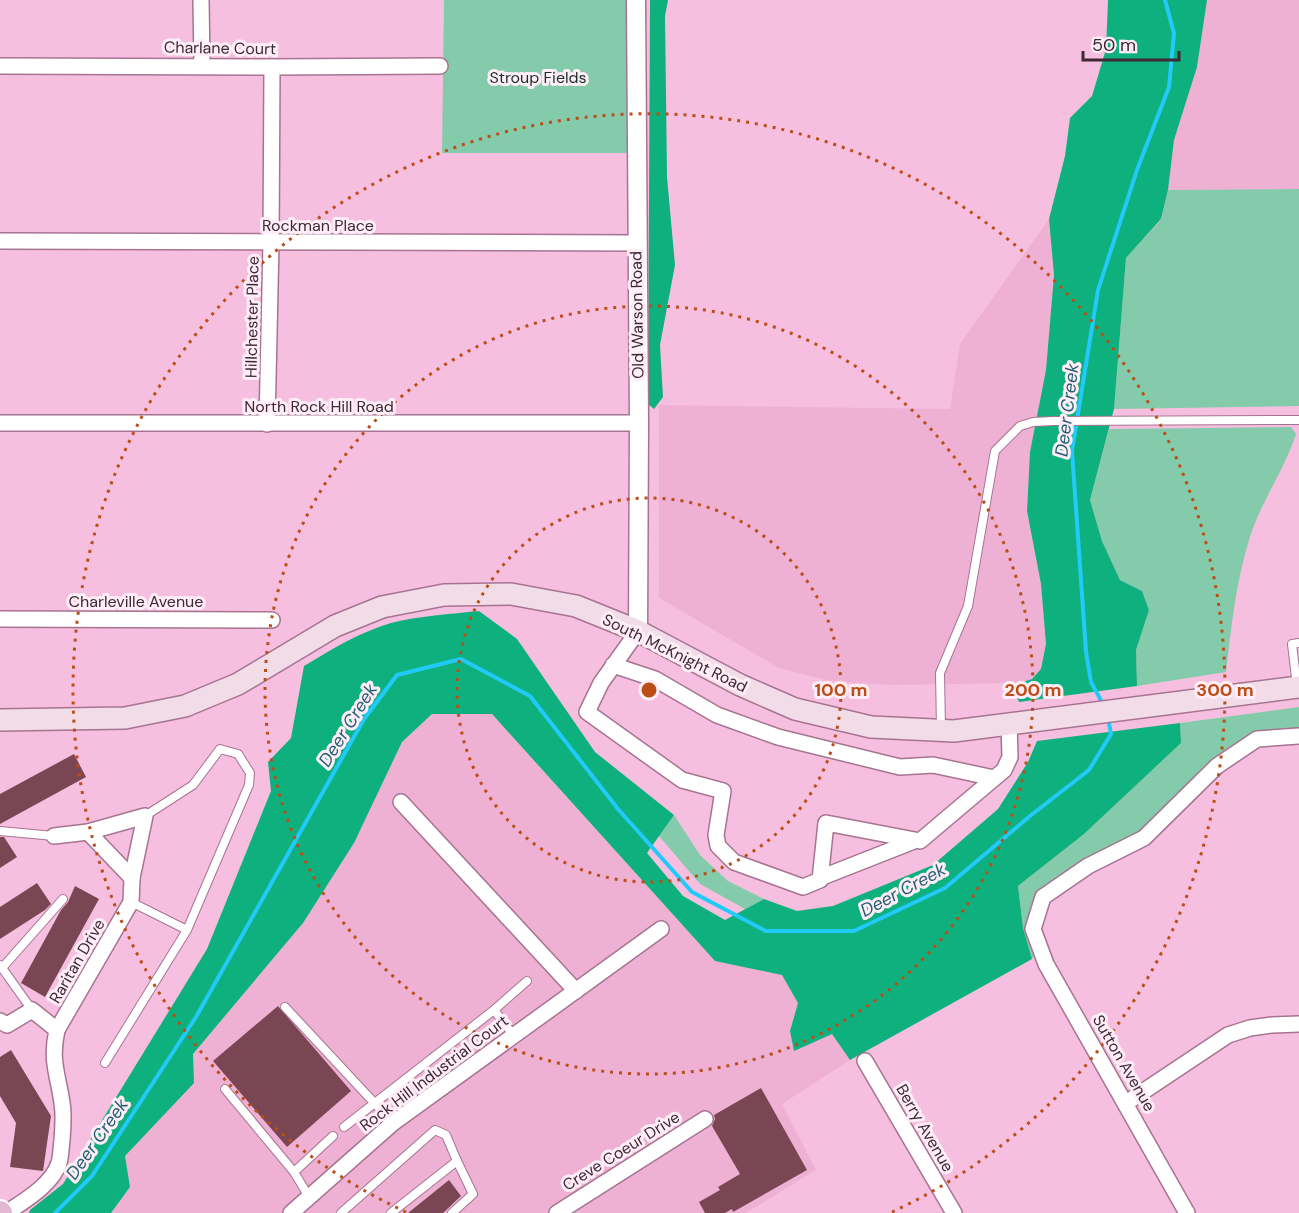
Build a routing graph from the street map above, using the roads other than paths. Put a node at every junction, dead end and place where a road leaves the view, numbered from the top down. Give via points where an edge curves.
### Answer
1 (201, 0) edge
2 (636, 0) edge
3 (202, 65) junction
4 (0, 66) edge
5 (440, 66) dead end
6 (272, 67) junction
7 (0, 242) edge
8 (271, 243) junction
9 (636, 243) junction
10 (1299, 420) edge
11 (0, 423) edge
12 (639, 423) junction
13 (267, 424) junction
14 (0, 619) edge
15 (272, 620) dead end
16 (638, 631) junction
17 (1299, 643) edge
18 (614, 665) junction
19 (1298, 687) edge
20 (0, 720) edge
21 (1010, 724) junction
22 (941, 731) junction
23 (1299, 736) edge
24 (994, 778) junction
25 (401, 802) dead end
26 (145, 816) junction
27 (0, 831) edge
28 (88, 832) junction
29 (54, 836) joint
30 (916, 840) junction
31 (132, 878) junction
32 (820, 878) junction
33 (63, 899) dead end
34 (131, 902) junction
35 (661, 929) dead end
36 (187, 930) junction
37 (1, 966) edge
38 (527, 981) dead end
39 (576, 991) junction
40 (285, 1007) dead end
41 (32, 1010) junction
42 (494, 1010) junction
43 (0, 1020) edge
44 (1299, 1024) edge
45 (57, 1030) junction
46 (514, 1036) junction
47 (865, 1061) dead end
48 (105, 1063) dead end
49 (225, 1089) dead end
50 (376, 1102) junction
51 (1126, 1103) junction
52 (705, 1119) dead end
53 (393, 1123) junction
54 (344, 1127) dead end
55 (333, 1136) dead end
56 (457, 1161) junction
57 (294, 1172) junction
58 (309, 1197) junction
59 (6, 1213) edge
60 (291, 1213) edge
61 (341, 1213) edge
62 (391, 1213) edge
63 (452, 1213) edge
64 (557, 1213) edge
65 (954, 1213) edge
66 (1187, 1213) edge

1 - 3 street
2 - 9 street, Old Warson Road
3 - 4 street, Charlane Court
3 - 6 street, Charlane Court
5 - 6 street, Charlane Court
6 - 8 street, Hillchester Place
7 - 8 street, Rockman Place
8 - 9 street, Rockman Place
8 - 13 street, Hillchester Place
9 - 12 street, Old Warson Road
10 - 22 lane via 1053,421 1020,426 995,451 968,606 940,673
11 - 13 street, North Rock Hill Road
12 - 13 street, North Rock Hill Road
12 - 16 street, Old Warson Road
14 - 15 street, Charleville Avenue
16 - 18 street
16 - 20 main road, South McKnight Road via 576,606 511,594 444,595 382,606 334,626 238,684 185,706 125,718
16 - 22 main road, South McKnight Road via 795,709 871,727
17 - 19 lane via 1293,644
18 - 24 street via 655,679 717,715 778,737 900,767 933,765
18 - 32 street via 587,711 682,780 723,791 716,835 718,846 734,862 803,887
19 - 21 main road, South McKnight Road
21 - 22 main road, South McKnight Road
21 - 24 street via 1010,757 1004,770
23 - 51 street, Sutton Avenue via 1257,739 1217,766 1144,838 1088,866 1043,897 1033,929 1046,964
24 - 30 street via 920,841
25 - 39 street
26 - 28 street
26 - 31 street, Raritan Drive
26 - 36 lane via 193,785 220,749 238,754 250,773 249,785
27 - 29 lane
28 - 29 street
28 - 31 street
30 - 32 street
30 - 32 street via 826,824
31 - 34 street, Raritan Drive
33 - 37 lane
34 - 36 lane
34 - 45 street, Raritan Drive
35 - 39 street, Rock Hill Industrial Court
36 - 48 lane
37 - 41 lane
38 - 42 lane
39 - 46 street, Rock Hill Industrial Court
40 - 50 lane
41 - 43 street via 7,1025
41 - 45 street
42 - 46 lane
42 - 50 lane
44 - 51 street via 1250,1028 1228,1035
45 - 59 street, Raritan Drive via 53,1060 64,1124 59,1164 49,1179
46 - 53 street, Rock Hill Industrial Court
47 - 65 street, Berry Avenue
49 - 57 lane
50 - 53 lane
50 - 54 lane
51 - 66 street, Sutton Avenue
52 - 64 street, Creve Coeur Drive
53 - 58 street, Rock Hill Industrial Court
55 - 57 lane
56 - 61 lane via 446,1135 435,1130
56 - 62 lane
56 - 63 lane via 473,1194
57 - 58 lane
58 - 60 street, Rock Hill Industrial Court

